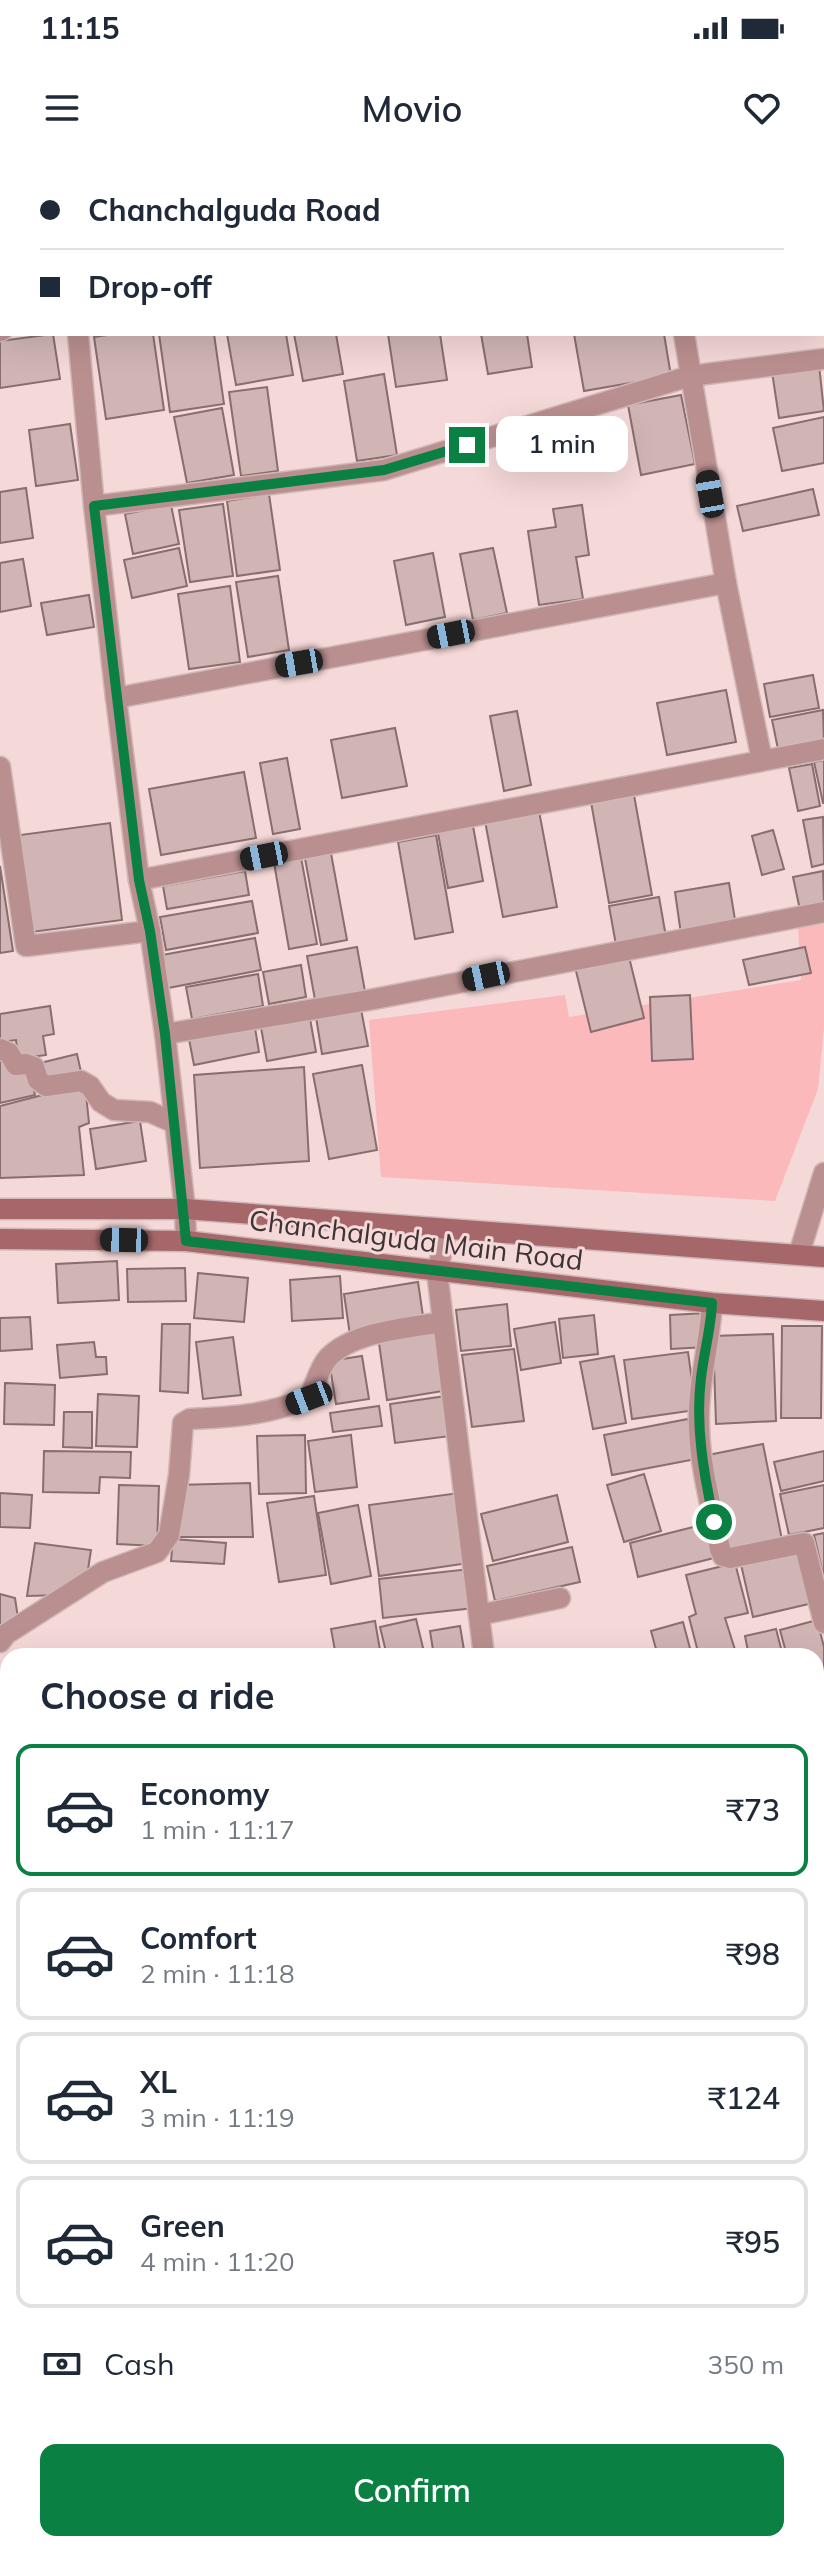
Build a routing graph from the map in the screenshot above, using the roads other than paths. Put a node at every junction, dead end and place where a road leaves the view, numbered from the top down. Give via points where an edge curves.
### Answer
1 (78, 336) edge
2 (684, 336) edge
3 (824, 359) edge
4 (690, 376) junction
5 (94, 506) junction
6 (726, 583) junction
7 (116, 698) junction
8 (824, 749) edge
9 (762, 760) junction
10 (0, 767) edge
11 (139, 880) junction
12 (824, 912) edge
13 (150, 931) junction
14 (165, 1034) junction
15 (0, 1049) edge
16 (175, 1123) junction
17 (824, 1173) edge
18 (0, 1209) edge
19 (185, 1209) junction
20 (447, 1230) junction
21 (0, 1239) edge
22 (186, 1241) junction
23 (799, 1254) junction
24 (824, 1257) edge
25 (437, 1272) junction
26 (712, 1303) junction
27 (824, 1311) edge
28 (443, 1322) junction
29 (560, 1598) dead end
30 (479, 1615) junction
31 (824, 1623) edge
32 (0, 1642) edge
33 (483, 1648) edge

1 - 5 street
2 - 4 street
3 - 4 street
4 - 5 street via 384,470
4 - 6 street
5 - 7 street
6 - 7 street
6 - 9 street
7 - 11 street
8 - 9 street
9 - 11 street
10 - 13 street via 26,946
11 - 13 street
12 - 14 street
13 - 14 street
14 - 16 street
15 - 16 street via 16,1065 34,1067 46,1086 81,1081 114,1110 150,1112
16 - 19 street
17 - 23 street
18 - 19 main road, Chanchalguda Main Road
19 - 20 main road, Chanchalguda Main Road
19 - 22 street
20 - 23 main road, Chanchalguda Main Road
20 - 25 street
21 - 22 main road, Chanchalguda Main Road
22 - 25 main road, Chanchalguda Main Road
23 - 24 main road, Chanchalguda Main Road
25 - 26 main road, Chanchalguda Main Road
25 - 28 street
26 - 27 main road, Chanchalguda Main Road
26 - 31 street via 699,1425 720,1549 730,1558 804,1543
28 - 30 street
28 - 32 street via 369,1335 338,1350 326,1360 309,1398 277,1411 183,1423 169,1535 157,1552 103,1572
29 - 30 street
30 - 33 street

